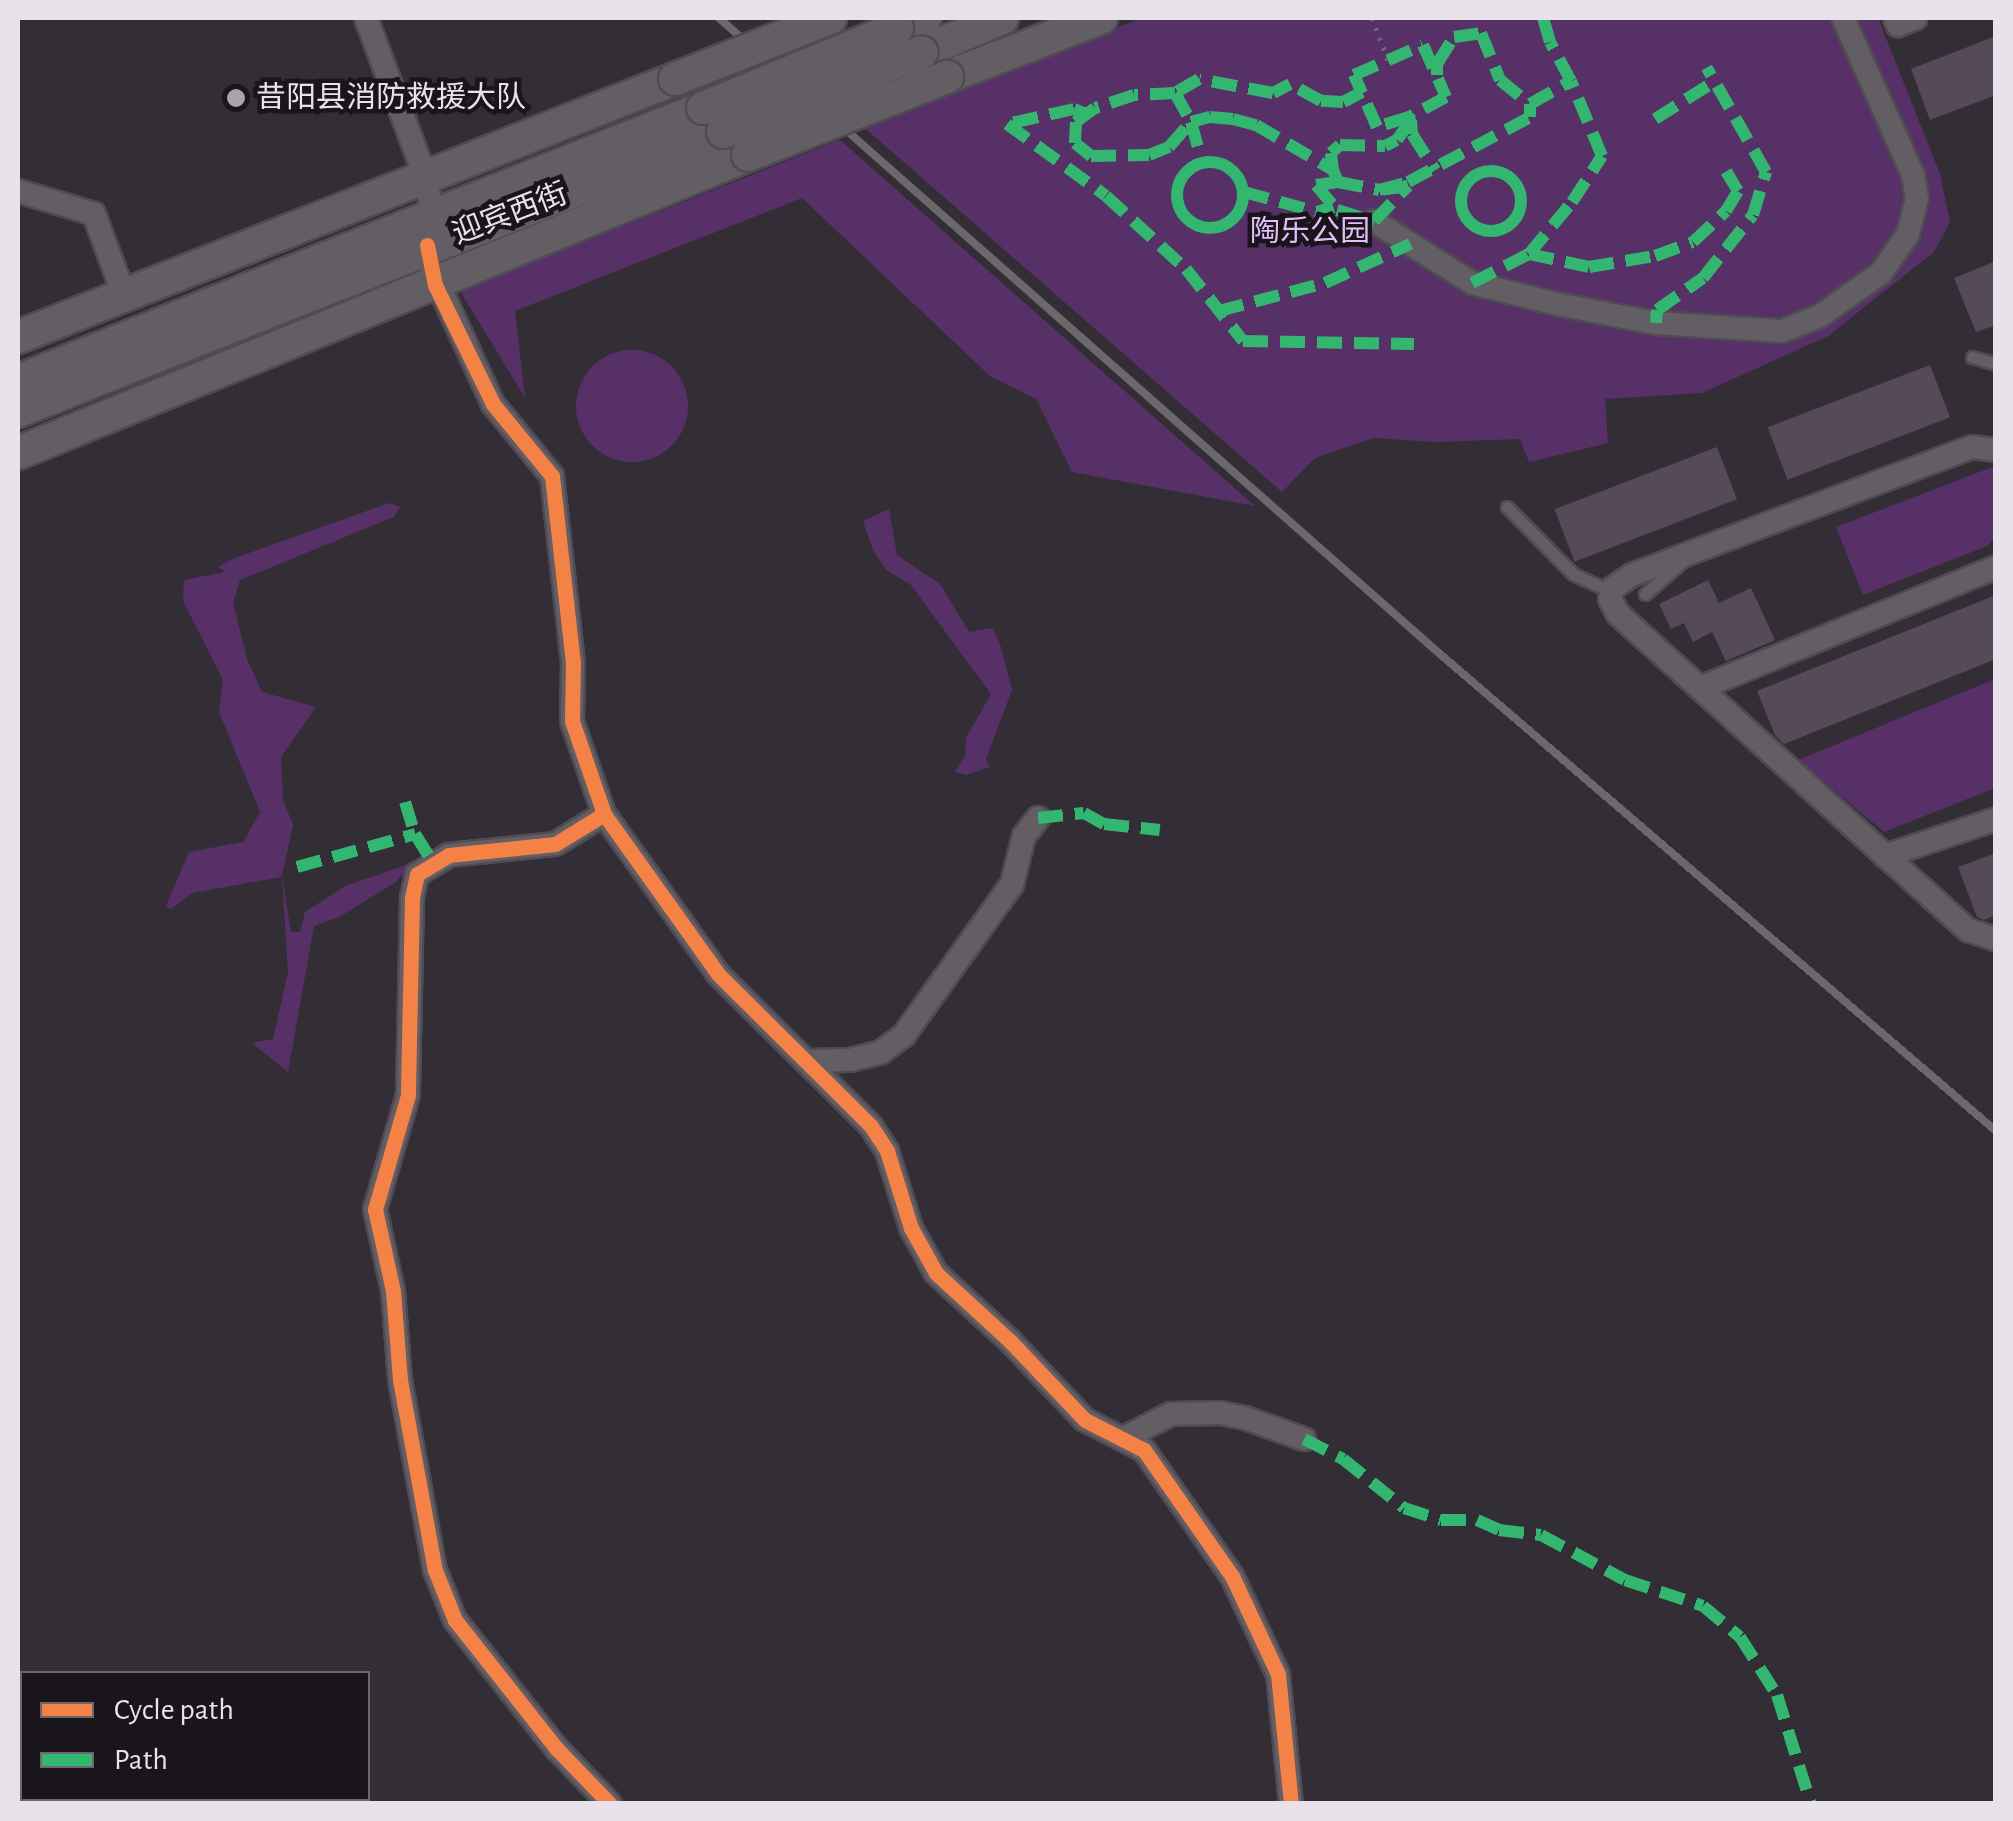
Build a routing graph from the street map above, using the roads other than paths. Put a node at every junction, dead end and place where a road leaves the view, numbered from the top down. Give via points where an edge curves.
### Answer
1 (366, 18) edge
2 (830, 18) edge
3 (1004, 18) edge
4 (1101, 18) edge
5 (1843, 18) edge
6 (1895, 18) edge
7 (1916, 18) edge
8 (911, 23) edge
9 (1019, 49) junction
10 (713, 120) junction
11 (425, 176) junction
12 (18, 191) edge
13 (1374, 220) dead end
14 (430, 230) junction
15 (434, 284) junction
16 (124, 295) junction
17 (18, 337) edge
18 (1972, 358) dead end
19 (1996, 364) edge
20 (18, 381) edge
21 (18, 410) edge
22 (1996, 450) edge
23 (18, 453) edge
24 (1507, 507) dead end
25 (1689, 554) junction
26 (1996, 567) edge
27 (1612, 592) junction
28 (1645, 594) dead end
29 (1700, 688) junction
30 (604, 814) junction
31 (1038, 818) dead end
32 (1996, 820) edge
33 (1885, 856) junction
34 (1996, 939) edge
35 (808, 1061) junction
36 (1124, 1438) junction
37 (1304, 1439) dead end
38 (610, 1804) edge
39 (1292, 1804) edge

1 - 11 street
2 - 11 street, bridge
3 - 9 street
3 - 10 street, 迎宾西街, bridge
4 - 9 street
5 - 13 street via 1918,199 1908,234 1881,273 1820,316 1782,331 1656,323 1557,304 1472,282
6 - 7 street via 1898,25
8 - 10 street, 迎宾西街, bridge
9 - 15 street, bridge
10 - 14 street, 迎宾西街
11 - 14 street
11 - 16 street
12 - 16 street via 94,214
14 - 15 street
14 - 20 street, 迎宾西街
14 - 21 street, 迎宾西街
15 - 23 street
15 - 30 street via 493,404 552,476 573,662 572,721
16 - 17 street
18 - 19 lane
22 - 25 street via 1972,446
24 - 27 lane via 1573,574
25 - 27 street via 1632,576
25 - 28 lane
26 - 29 street
27 - 29 street via 1618,614
29 - 33 street
30 - 35 street via 718,974
30 - 38 street via 555,844 448,855 417,874 408,1096 375,1209 393,1291 400,1380 442,1587 466,1634
31 - 35 street via 1024,836 1012,884 904,1034 881,1052
32 - 33 street
33 - 34 street via 1968,930
35 - 36 street via 887,1152 911,1228 936,1273 1084,1420
36 - 37 street via 1172,1414 1220,1414
36 - 39 street via 1144,1450 1232,1576 1278,1674

